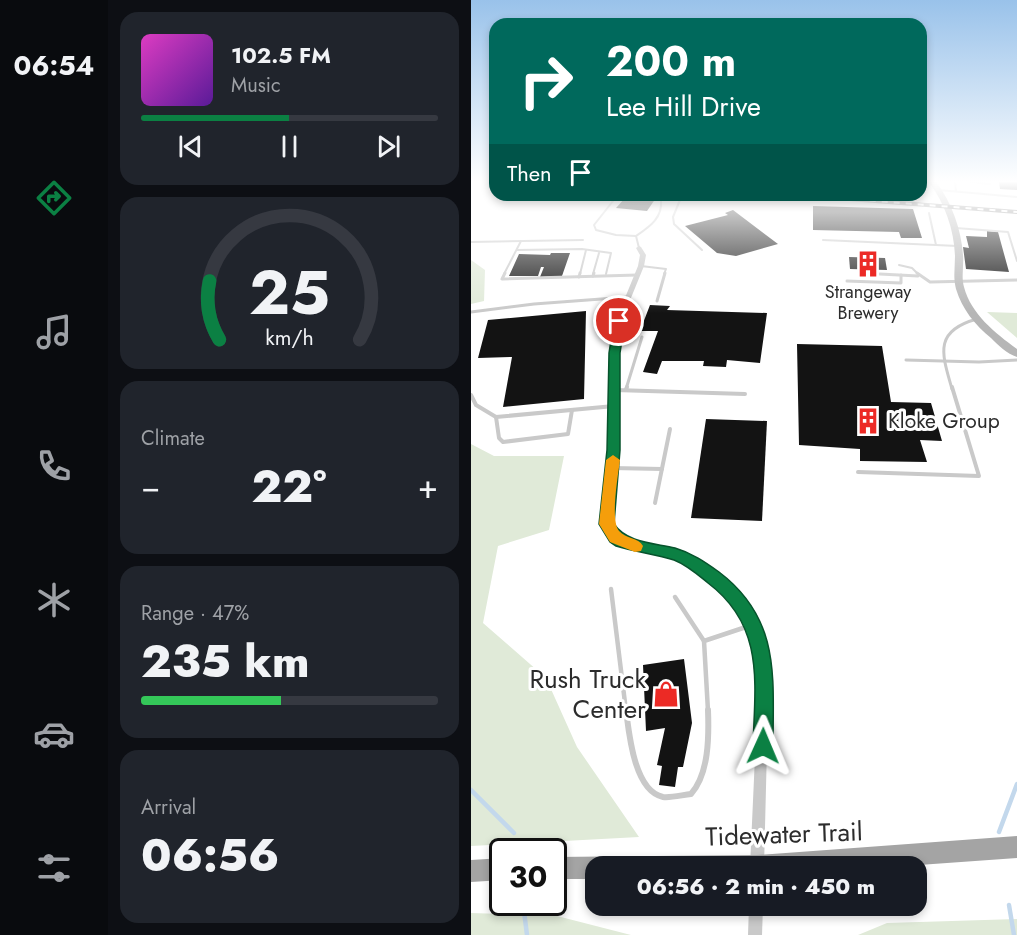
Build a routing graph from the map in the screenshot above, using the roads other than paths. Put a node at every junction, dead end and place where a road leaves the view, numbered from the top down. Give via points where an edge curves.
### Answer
1 (594, 226) edge
2 (651, 226) edge
3 (675, 226) edge
4 (932, 226) edge
5 (953, 228) joint
6 (636, 236) junction
7 (583, 240) dead end
8 (823, 240) dead end
9 (521, 241) junction
10 (471, 242) edge
11 (936, 245) junction
12 (958, 246) junction
13 (639, 248) joint
14 (516, 250) junction
15 (586, 250) junction
16 (702, 250) dead end
17 (599, 253) junction
18 (1017, 261) edge
19 (899, 265) dead end
20 (639, 270) junction
21 (881, 274) dead end
22 (606, 275) junction
23 (901, 275) junction
24 (579, 276) junction
25 (593, 276) junction
26 (918, 276) junction
27 (1017, 280) edge
28 (847, 281) dead end
29 (959, 281) junction
30 (628, 297) junction
31 (657, 302) dead end
32 (471, 312) edge
33 (978, 319) junction
34 (642, 337) dead end
35 (1017, 354) edge
36 (906, 360) dead end
37 (1017, 360) edge
38 (942, 361) junction
39 (615, 390) junction
40 (626, 390) junction
41 (745, 394) dead end
42 (471, 395) edge
43 (615, 406) junction
44 (571, 410) junction
45 (496, 417) junction
46 (670, 429) dead end
47 (612, 468) junction
48 (662, 469) junction
49 (858, 472) dead end
50 (655, 503) dead end
51 (611, 589) dead end
52 (675, 597) dead end
53 (753, 625) junction
54 (704, 641) junction
55 (1017, 848) edge
56 (757, 856) edge
57 (901, 856) edge
58 (567, 868) edge
59 (585, 868) edge
60 (489, 870) edge
61 (471, 871) edge
62 (756, 916) edge
63 (755, 935) edge

1 - 6 lane via 596,230 616,235
2 - 6 lane
3 - 16 lane
4 - 11 lane
5 - 12 main road
5 - 18 lane via 1008,232
6 - 13 lane
7 - 9 lane
8 - 11 lane
9 - 10 lane
9 - 14 lane
11 - 12 lane
12 - 29 main road
13 - 20 street via 643,255
14 - 15 lane
14 - 24 lane via 502,279
15 - 17 lane
15 - 24 lane
17 - 22 lane via 611,253
17 - 25 lane
19 - 26 lane via 913,267
20 - 22 lane
20 - 30 street
20 - 31 lane via 666,269
21 - 23 lane
22 - 25 lane
23 - 26 lane
23 - 28 lane via 901,283
24 - 25 lane
26 - 29 lane via 930,282
27 - 29 lane
29 - 33 main road via 964,298
30 - 32 lane
30 - 39 street via 616,336
33 - 35 main road
33 - 38 lane via 961,324 950,333 943,346
34 - 40 lane
36 - 38 lane
37 - 38 lane
38 - 49 lane via 979,476
39 - 40 lane
39 - 43 street
40 - 41 lane
42 - 45 lane via 476,405
43 - 44 lane
43 - 47 street
44 - 45 lane
44 - 45 lane via 568,434 503,442
46 - 48 lane
47 - 48 lane
47 - 53 street via 606,517 615,538 677,555 706,570 738,600
48 - 50 lane
51 - 54 lane via 631,747 638,773 656,794 664,797 691,794 699,785 704,767 708,718
52 - 54 lane
53 - 54 lane
53 - 56 street via 764,668
55 - 57 main road, Tidewater Trail
58 - 59 main road, Tidewater Trail
60 - 61 main road
62 - 63 street

